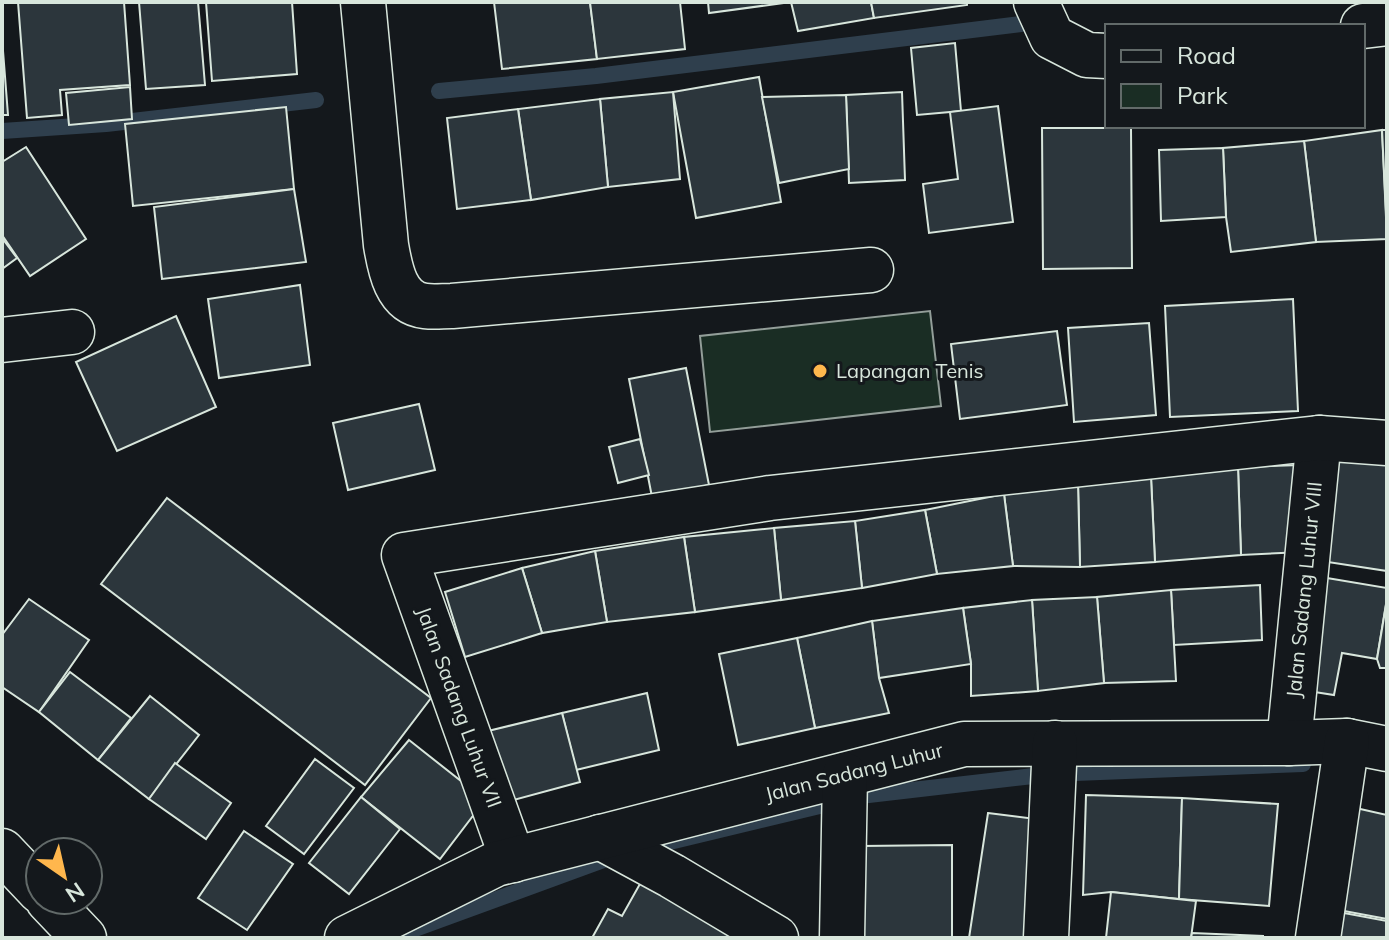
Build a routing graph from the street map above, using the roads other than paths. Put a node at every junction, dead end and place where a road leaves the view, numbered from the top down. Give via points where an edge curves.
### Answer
1 (363, 2) edge
2 (1036, 2) edge
3 (1387, 23) edge
4 (1365, 26) edge
5 (1105, 56) edge
6 (871, 270) dead end
7 (72, 332) dead end
8 (2, 340) edge
9 (1319, 438) junction
10 (1387, 443) edge
11 (1055, 743) junction
12 (1289, 743) junction
13 (1367, 745) edge
14 (845, 775) junction
15 (600, 837) junction
16 (2, 851) edge
17 (513, 860) junction
18 (24, 874) edge
19 (63, 916) edge
20 (84, 938) edge
21 (347, 938) edge
22 (776, 938) edge
23 (842, 938) edge
24 (1046, 938) edge
25 (1318, 938) edge

1 - 6 street via 391,274 403,296 421,306
2 - 5 street via 1052,37 1087,55
3 - 4 street
7 - 8 street
9 - 10 street
9 - 12 street, Jalan Sadang Luhur VIII
9 - 17 street, Jalan Sadang Luhur VII via 770,498 404,555
11 - 12 street, Jalan Sadang Luhur
11 - 14 street, Jalan Sadang Luhur via 964,744
11 - 24 street
12 - 13 street, Jalan Sadang Luhur
13 - 25 street
14 - 15 street, Jalan Sadang Luhur
14 - 23 street
15 - 17 street, Jalan Sadang Luhur
15 - 22 street
16 - 18 street
17 - 21 street, Jalan Sadang Luhur
19 - 20 street

